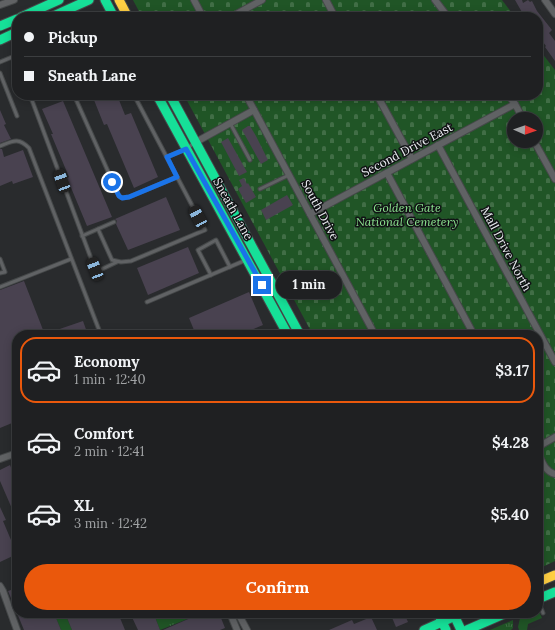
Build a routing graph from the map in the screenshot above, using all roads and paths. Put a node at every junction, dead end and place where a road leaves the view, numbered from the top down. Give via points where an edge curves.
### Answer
1 (14, 0) edge
2 (59, 0) edge
3 (89, 0) edge
4 (105, 0) edge
5 (119, 0) edge
6 (194, 0) edge
7 (262, 0) edge
8 (326, 0) edge
9 (435, 0) edge
10 (545, 0) edge
11 (0, 5) edge
12 (32, 12) edge
13 (62, 12) edge
14 (111, 12) edge
15 (125, 12) edge
16 (201, 12) edge
17 (240, 12) edge
18 (332, 12) edge
19 (444, 12) edge
20 (555, 14) edge
21 (12, 21) edge
22 (0, 26) edge
23 (12, 34) edge
24 (0, 40) edge
25 (12, 57) edge
26 (0, 62) edge
27 (0, 73) edge
28 (32, 100) edge
29 (76, 100) edge
30 (137, 100) edge
31 (160, 100) edge
32 (173, 100) edge
33 (249, 100) edge
34 (380, 100) edge
35 (511, 100) edge
36 (514, 104) junction
37 (254, 110) junction
38 (519, 112) edge
39 (17, 116) dead end
40 (230, 123) junction
41 (196, 142) junction
42 (438, 145) junction
43 (0, 146) edge
44 (538, 148) edge
45 (186, 149) junction
46 (167, 157) junction
47 (412, 159) junction
48 (250, 160) dead end
49 (387, 173) junction
50 (289, 176) junction
51 (177, 177) junction
52 (555, 179) edge
53 (260, 189) dead end
54 (310, 214) junction
55 (114, 222) dead end
56 (98, 229) junction
57 (82, 236) junction
58 (0, 259) edge
59 (71, 259) junction
60 (248, 260) junction
61 (117, 262) junction
62 (230, 267) junction
63 (0, 273) edge
64 (211, 275) junction
65 (0, 287) edge
66 (147, 302) dead end
67 (99, 330) edge
68 (285, 330) edge
69 (297, 330) edge
70 (373, 330) edge
71 (471, 330) edge
72 (538, 330) edge
73 (543, 340) edge
74 (555, 362) edge
75 (555, 437) edge
76 (543, 443) edge
77 (12, 455) edge
78 (0, 459) edge
79 (543, 467) edge
80 (555, 474) edge
81 (555, 575) edge
82 (543, 580) edge
83 (0, 586) edge
84 (555, 592) edge
85 (543, 598) edge
86 (12, 615) edge
87 (13, 618) edge
88 (232, 618) edge
89 (241, 618) edge
90 (452, 618) edge
91 (457, 618) edge
92 (495, 618) edge
93 (444, 626) edge
94 (17, 630) edge
95 (237, 630) edge
96 (247, 630) edge
97 (424, 630) edge
98 (461, 630) edge
99 (467, 630) edge

1 - 11 street
2 - 12 main road
3 - 13 main road
4 - 14 main road
5 - 15 main road
6 - 16 street
7 - 17 street
8 - 18 street
9 - 19 street
10 - 20 street
21 - 22 main road
23 - 24 main road
25 - 26 lane
27 - 39 lane
28 - 57 lane
29 - 51 lane via 119,196 129,197
30 - 46 lane
31 - 45 main road, Sneath Lane
32 - 41 main road, Sneath Lane
33 - 37 street, South Drive
34 - 47 street
35 - 36 street
36 - 38 street
36 - 42 street, Second Drive East
37 - 40 street
37 - 50 street, South Drive
40 - 41 street
40 - 48 lane
41 - 45 lane
41 - 69 main road, Sneath Lane
42 - 47 street, Second Drive East
42 - 72 street, Mall Drive North
43 - 59 lane via 14,140 23,142 29,148
44 - 52 street
45 - 46 lane
45 - 60 main road, Sneath Lane
46 - 51 lane
47 - 49 street, Second Drive East
49 - 54 street, Second Drive East
49 - 71 street
50 - 53 lane
50 - 54 street, South Drive
51 - 61 lane via 205,230 131,262
54 - 70 street, South Drive
55 - 56 lane
56 - 57 lane
56 - 61 lane via 112,260
57 - 61 lane via 95,269 98,271
58 - 63 lane via 5,272
59 - 65 lane
59 - 67 lane
60 - 62 lane
60 - 68 main road, Sneath Lane
62 - 64 lane
62 - 64 lane via 216,240 198,250
64 - 66 lane
73 - 74 street, Mall Drive North
75 - 76 street
77 - 78 street
79 - 80 street
81 - 82 main road
83 - 86 street
84 - 85 main road
87 - 94 street
88 - 95 street
89 - 96 street
90 - 93 main road
91 - 98 main road
92 - 99 main road
93 - 97 main road

